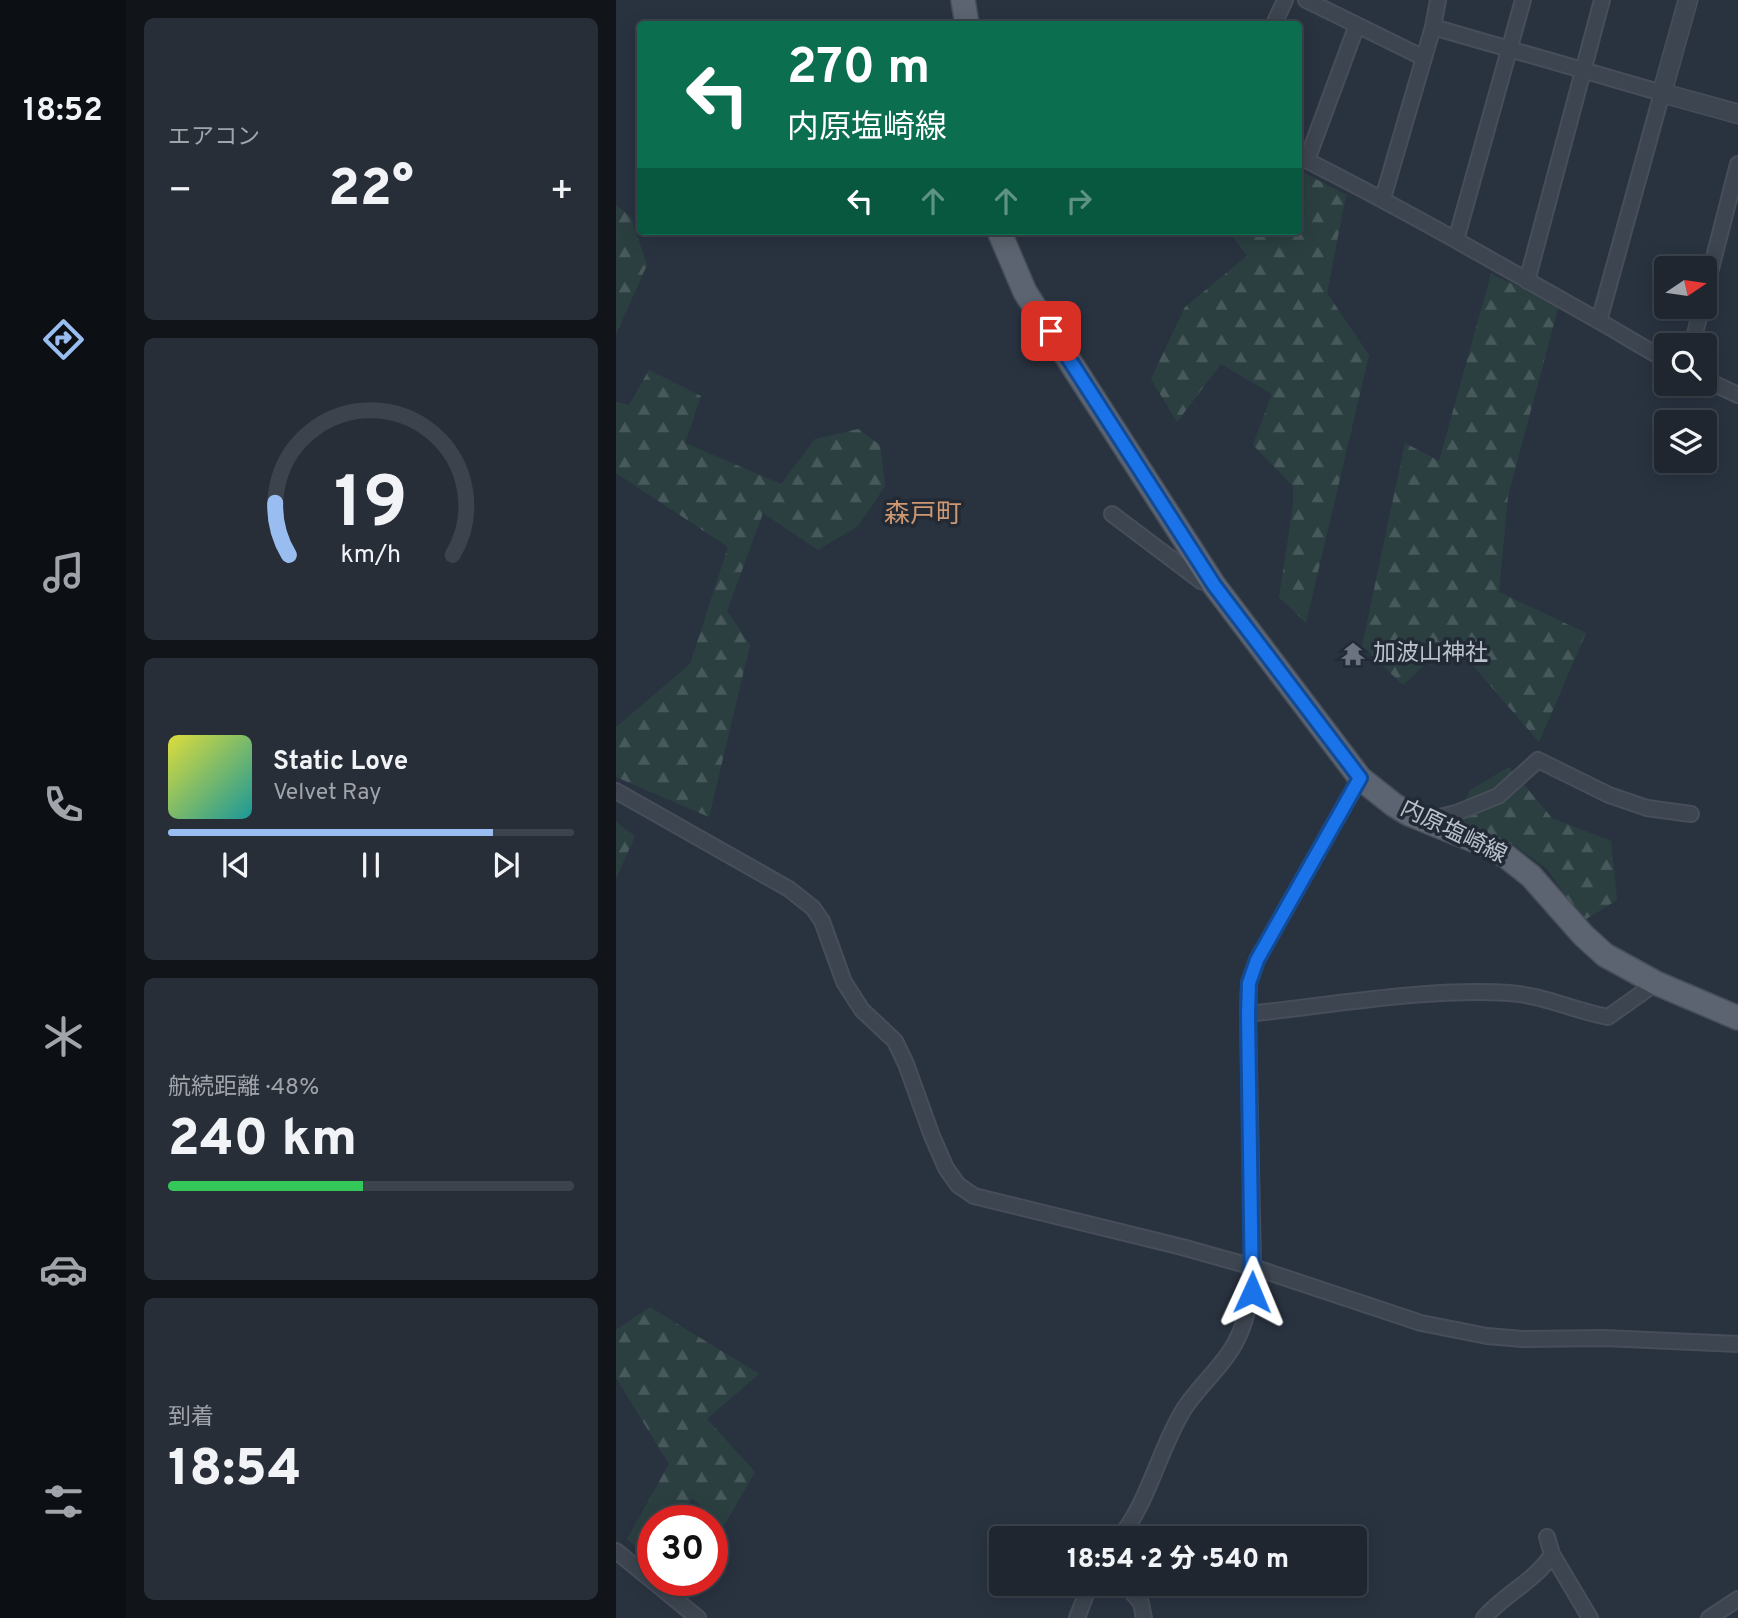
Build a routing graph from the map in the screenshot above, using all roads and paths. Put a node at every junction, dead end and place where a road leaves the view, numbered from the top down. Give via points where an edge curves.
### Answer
1 (963, 0) edge
2 (1285, 0) edge
3 (1306, 0) edge
4 (1438, 0) edge
5 (1523, 0) edge
6 (1602, 0) edge
7 (1688, 0) edge
8 (966, 21) edge
9 (1275, 21) edge
10 (1357, 25) junction
11 (1433, 27) junction
12 (1510, 50) junction
13 (1424, 58) junction
14 (1582, 72) junction
15 (1662, 93) junction
16 (1738, 114) edge
17 (1303, 158) edge
18 (1738, 164) edge
19 (1382, 198) junction
20 (1001, 235) edge
21 (1456, 240) junction
22 (1714, 256) edge
23 (1527, 281) junction
24 (1599, 321) junction
25 (1654, 353) edge
26 (1717, 385) edge
27 (1738, 395) edge
28 (1112, 514) dead end
29 (1214, 585) junction
30 (1360, 778) junction
31 (616, 791) edge
32 (1691, 814) dead end
33 (1424, 820) junction
34 (1656, 983) junction
35 (1735, 1011) edge
36 (1248, 1014) junction
37 (1253, 1267) junction
38 (1738, 1344) edge
39 (1127, 1526) edge
40 (1547, 1537) dead end
41 (616, 1551) edge
42 (1552, 1554) junction
43 (1085, 1596) edge
44 (1135, 1596) edge
45 (1738, 1599) edge
46 (698, 1618) edge
47 (1077, 1618) edge
48 (1144, 1618) edge
49 (1484, 1618) edge
50 (1590, 1618) edge
51 (1709, 1618) edge

1 - 8 main road
2 - 9 street
3 - 10 street
4 - 11 street
5 - 12 street
6 - 14 street
7 - 15 street
10 - 13 street
10 - 17 street
11 - 12 street
11 - 13 street
12 - 14 street
12 - 21 street
13 - 19 street
14 - 15 street
14 - 23 street
15 - 16 street
15 - 24 street
17 - 19 street
18 - 22 street
19 - 21 street
20 - 29 main road, 内原塩崎線 via 1025,292
21 - 23 street
23 - 24 street
24 - 25 street
26 - 27 street
28 - 29 street via 1201,581
29 - 30 main road, 内原塩崎線
30 - 33 main road, 内原塩崎線 via 1394,805
30 - 36 street via 1257,960 1249,983
31 - 37 street via 789,889 813,908 828,933 844,982 862,1010 895,1041 946,1168 958,1185 974,1196 1017,1208
32 - 33 street via 1647,808 1609,795 1538,760 1498,796
33 - 34 main road, 内原塩崎線 via 1507,857 1531,876 1605,955
34 - 35 main road, 内原塩崎線
34 - 36 street via 1608,1017 1512,993 1475,992
36 - 37 street
37 - 38 street via 1421,1323 1486,1336
37 - 39 street via 1252,1292 1234,1345 1184,1410
40 - 42 street
41 - 46 street
42 - 49 street
42 - 50 street
43 - 47 street
44 - 48 street
45 - 51 street

